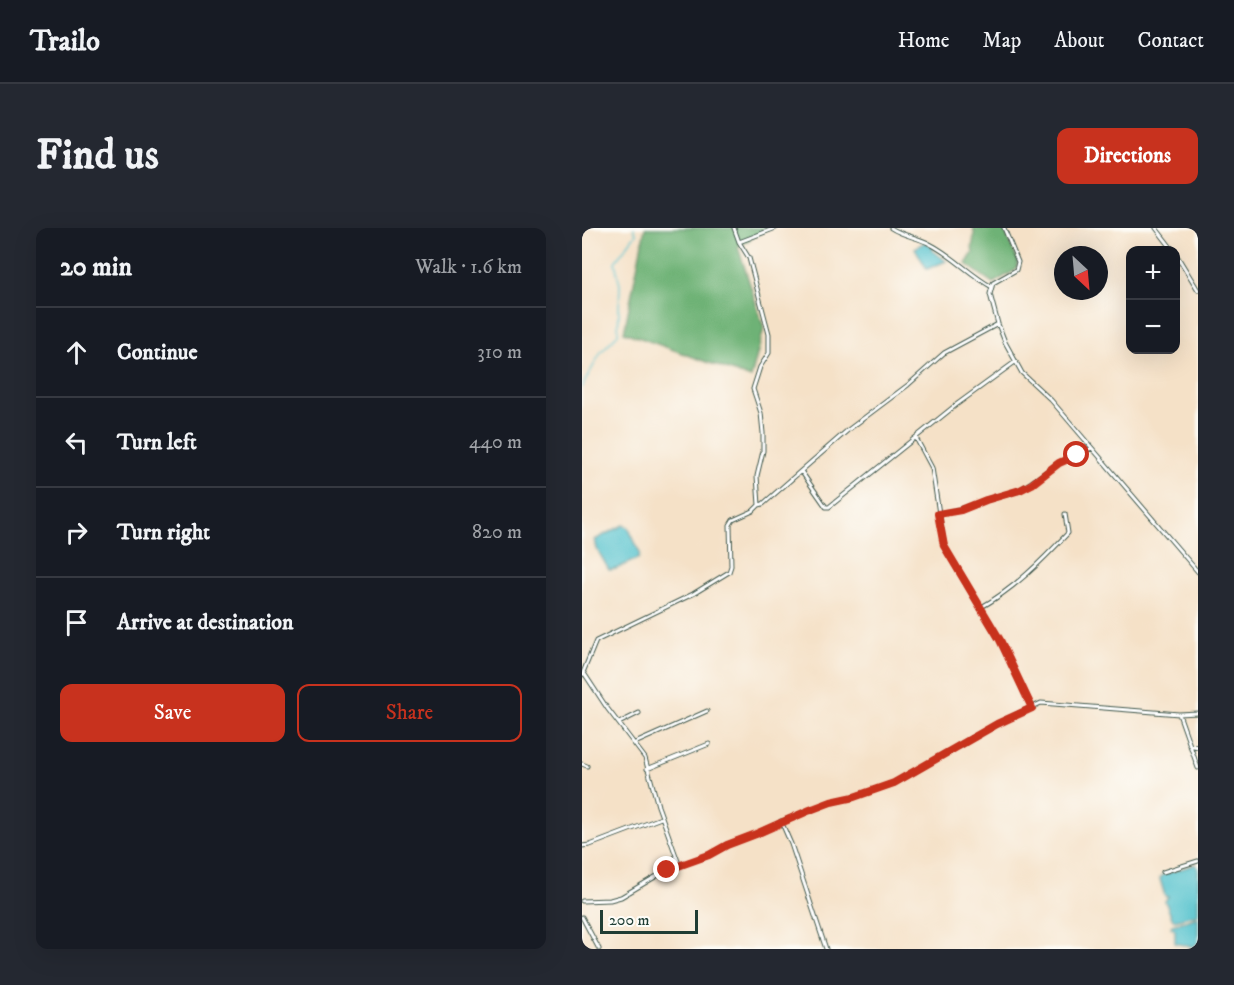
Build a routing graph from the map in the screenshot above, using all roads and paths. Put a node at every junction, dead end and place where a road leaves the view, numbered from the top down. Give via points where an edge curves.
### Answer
1 (734, 228) edge
2 (776, 228) edge
3 (891, 228) edge
4 (1004, 228) edge
5 (1156, 228) edge
6 (739, 242) junction
7 (1170, 246) edge
8 (1180, 262) edge
9 (993, 287) junction
10 (1198, 290) edge
11 (998, 324) junction
12 (1015, 362) junction
13 (916, 438) junction
14 (1092, 448) junction
15 (801, 471) junction
16 (759, 505) junction
17 (938, 514) junction
18 (1065, 514) dead end
19 (1198, 572) edge
20 (980, 608) junction
21 (583, 673) edge
22 (1032, 708) junction
23 (707, 711) dead end
24 (639, 712) dead end
25 (1198, 713) edge
26 (1179, 714) junction
27 (619, 723) junction
28 (635, 742) junction
29 (709, 744) dead end
30 (1189, 745) junction
31 (1198, 747) edge
32 (582, 764) edge
33 (587, 766) dead end
34 (1198, 768) edge
35 (647, 769) junction
36 (662, 818) junction
37 (781, 821) junction
38 (582, 846) edge
39 (1198, 861) edge
40 (679, 864) junction
41 (1163, 872) dead end
42 (582, 901) edge
43 (582, 917) edge
44 (599, 949) edge
45 (826, 949) edge

1 - 6 street
2 - 6 street
3 - 9 street via 930,244
4 - 9 street via 1018,262 1016,270 993,283
5 - 7 street
6 - 16 street via 749,258 769,334 769,353 753,389 763,433 757,476
8 - 10 street
9 - 11 street via 990,294
11 - 12 street
11 - 15 street via 945,352
12 - 13 street
12 - 14 street
13 - 15 street via 829,507
13 - 17 street via 932,468
14 - 17 street via 1059,463 1020,490
14 - 19 street
15 - 16 street
16 - 21 street via 730,525 729,572 596,641
17 - 20 street via 944,546
18 - 20 street via 1068,533 1033,570
20 - 22 street
21 - 27 street
22 - 26 street via 1050,703
22 - 37 street via 894,783
23 - 28 street
24 - 27 street
25 - 26 street
26 - 30 street
27 - 28 street
28 - 35 street
29 - 35 street
30 - 31 street
30 - 34 street
32 - 33 street
35 - 36 street
36 - 38 street
36 - 40 street
37 - 40 street via 709,855
37 - 45 street
39 - 41 street
40 - 42 street via 621,897
43 - 44 street

